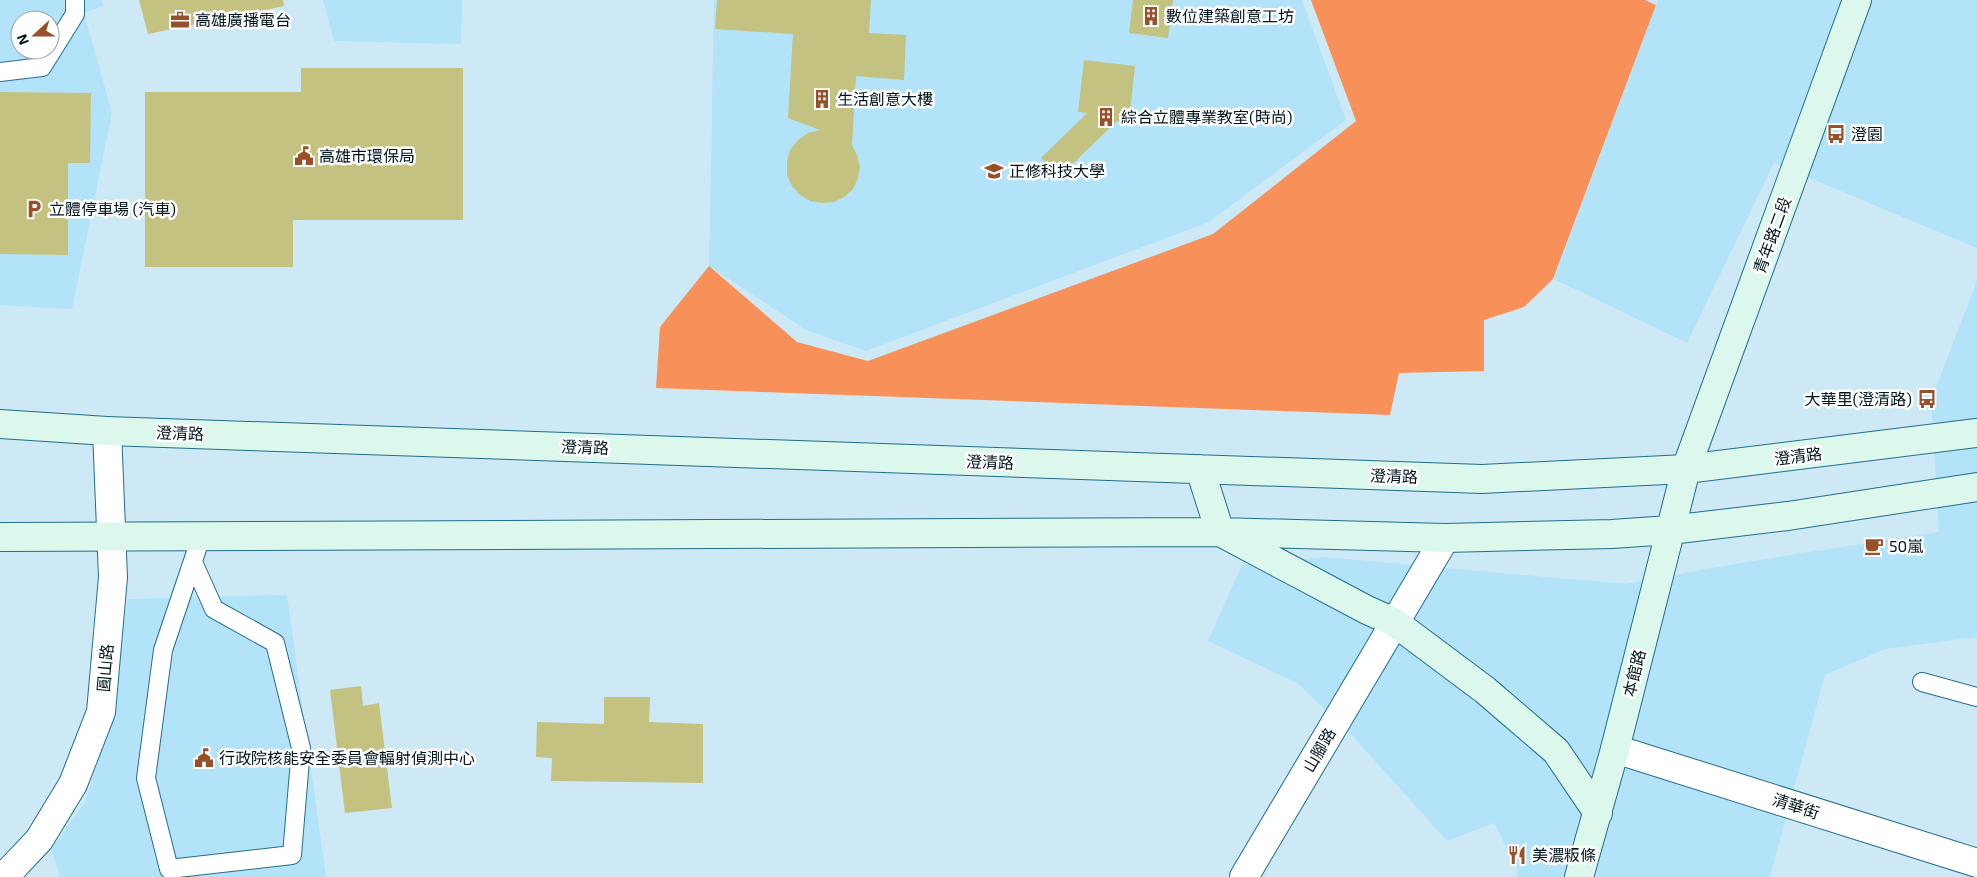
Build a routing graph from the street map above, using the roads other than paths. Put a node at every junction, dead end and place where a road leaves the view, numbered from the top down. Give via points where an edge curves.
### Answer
1 (75, 0) edge
2 (1857, 0) edge
3 (0, 72) edge
4 (0, 424) edge
5 (107, 430) junction
6 (1977, 433) edge
7 (1200, 469) junction
8 (1686, 469) junction
9 (1977, 487) edge
10 (1670, 530) junction
11 (1220, 532) junction
12 (0, 538) edge
13 (111, 538) junction
14 (1445, 538) junction
15 (197, 550) junction
16 (1394, 622) junction
17 (1922, 682) dead end
18 (1977, 697) edge
19 (1615, 749) junction
20 (1598, 813) junction
21 (1968, 867) edge
22 (4, 877) edge
23 (1244, 877) edge
24 (1579, 877) edge

1 - 3 lane via 75,14 42,67
2 - 8 main road, 青年路二段
4 - 5 main road, 澄清路
5 - 7 main road, 澄清路
5 - 13 street, 圓山路
6 - 8 main road, 澄清路
7 - 8 main road, 澄清路 via 1482,479
7 - 11 main road
8 - 10 main road, 本館路
9 - 10 main road via 1788,516
10 - 14 main road
10 - 19 main road, 本館路
11 - 14 main road
11 - 15 main road
11 - 16 main road
12 - 13 main road
13 - 15 main road
13 - 22 street, 圓山路 via 113,577 101,712 73,784 39,840
14 - 16 street, 山腳路
15 - 15 lane via 163,650 146,778 169,869 292,855 301,748 275,643 214,609
16 - 20 main road via 1485,690 1556,751
16 - 23 street, 山腳路
17 - 18 lane
19 - 20 main road, 本館路
19 - 21 street, 清華街
20 - 24 main road, 本館路

